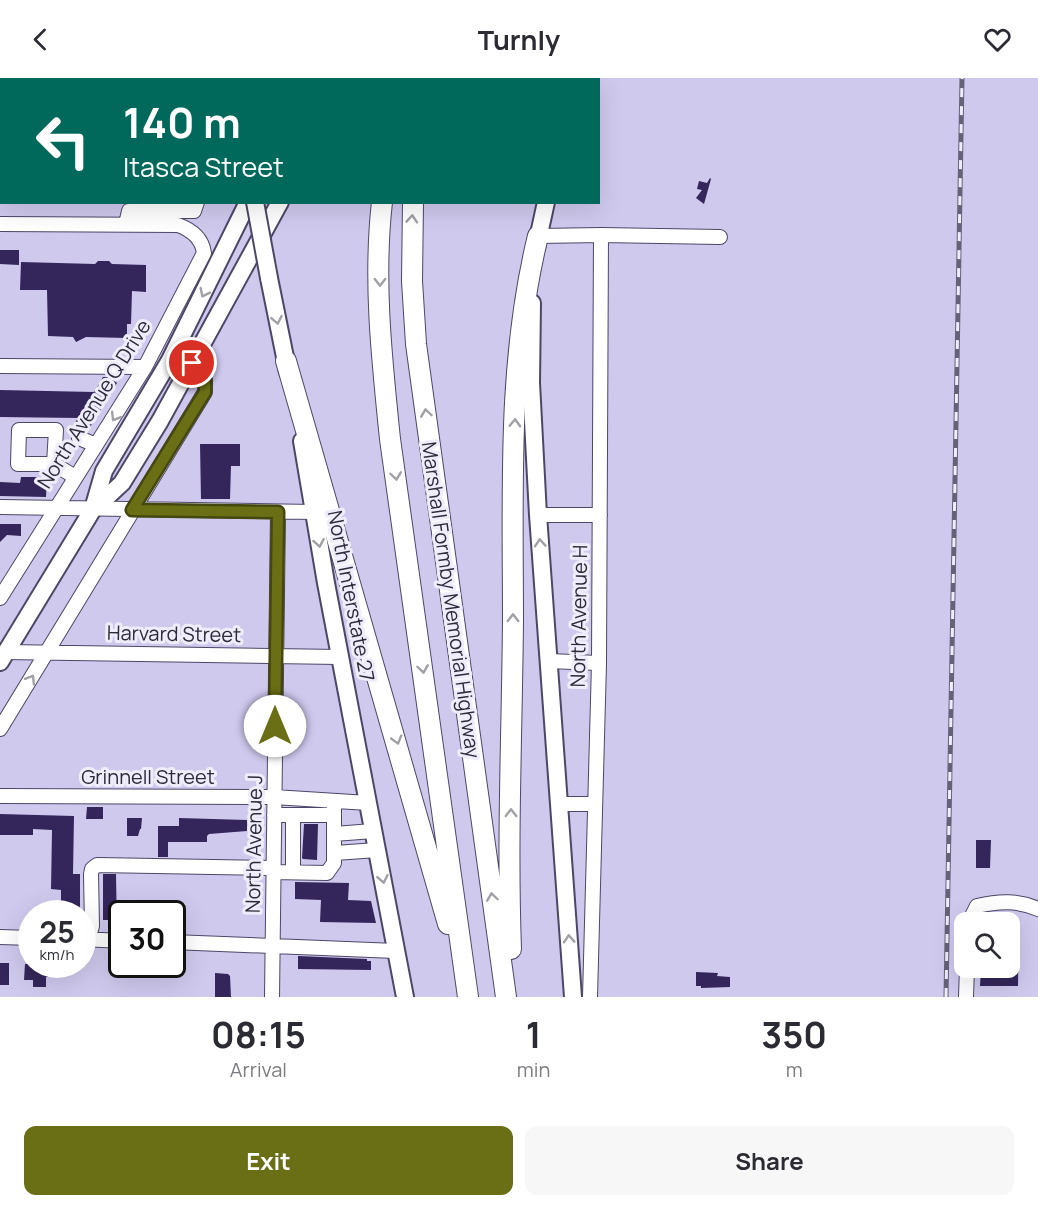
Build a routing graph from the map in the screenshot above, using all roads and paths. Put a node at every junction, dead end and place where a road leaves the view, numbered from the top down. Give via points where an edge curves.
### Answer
1 (196, 204) edge
2 (247, 204) edge
3 (255, 204) edge
4 (279, 204) edge
5 (382, 204) edge
6 (413, 204) edge
7 (546, 204) edge
8 (128, 213) edge
9 (0, 224) edge
10 (601, 235) junction
11 (538, 236) junction
12 (720, 237) dead end
13 (286, 361) junction
14 (192, 363) junction
15 (0, 366) edge
16 (145, 367) junction
17 (56, 437) junction
18 (96, 446) junction
19 (54, 464) junction
20 (75, 477) junction
21 (0, 507) edge
22 (55, 508) junction
23 (93, 509) junction
24 (132, 510) junction
25 (278, 512) junction
26 (314, 512) junction
27 (538, 515) junction
28 (600, 515) junction
29 (0, 598) edge
30 (47, 652) junction
31 (275, 656) junction
32 (3, 657) edge
33 (340, 657) junction
34 (548, 661) junction
35 (599, 663) junction
36 (0, 729) edge
37 (0, 796) edge
38 (274, 797) junction
39 (334, 801) junction
40 (368, 803) junction
41 (560, 804) junction
42 (595, 804) junction
43 (274, 815) junction
44 (293, 815) junction
45 (334, 815) junction
46 (374, 831) junction
47 (334, 834) junction
48 (377, 850) junction
49 (335, 853) junction
50 (273, 870) junction
51 (293, 873) junction
52 (91, 900) edge
53 (1038, 909) edge
54 (974, 912) edge
55 (0, 937) edge
56 (18, 938) edge
57 (186, 942) edge
58 (273, 945) junction
59 (396, 951) junction
60 (967, 978) edge
61 (467, 991) edge
62 (272, 997) edge
63 (405, 997) edge
64 (506, 997) edge
65 (512, 997) edge
66 (573, 997) edge
67 (590, 997) edge
68 (966, 997) edge

1 - 8 street via 194,211
2 -> 23 main road, North Avenue Q Drive via 170,360 104,471
3 -> 13 main road, North Interstate 27, bridge
4 - 14 main road, North Avenue Q Drive
5 -> 61 highway, Marshall Formby Memorial Highway via 381,346 389,428
64 -> 6 highway, Marshall Formby Memorial Highway via 416,344
7 - 11 main road
8 - 9 street
8 - 16 street, North Avenue Q Drive via 190,230 204,253
10 - 11 street
10 - 12 street
10 - 28 street, North Avenue H
11 - 27 main road via 533,274 531,383
65 -> 11 highway via 516,378 522,313
13 - 26 main road, North Interstate 27
13 -> 61 highway
14 - 23 main road, North Avenue Q Drive via 122,483
14 - 24 street via 205,380 205,392
15 - 16 street
16 -> 18 street, North Avenue Q Drive
17 - 18 street via 75,438
17 - 19 street
17 - 19 street via 56,430 19,430 18,464
18 - 20 street, North Avenue Q Drive
19 - 20 street
20 - 22 street, North Avenue Q Drive
21 - 22 street
22 - 23 street
22 - 29 street, North Avenue Q Drive
23 - 24 street
23 - 32 main road, North Avenue Q Drive
24 - 25 street
24 - 30 street
25 - 26 street
25 - 31 street, North Avenue J
26 -> 33 main road, North Interstate 27
27 - 28 street
34 -> 27 main road
28 - 35 street, North Avenue H
30 - 31 street, Harvard Street
30 - 32 street, Harvard Street
36 -> 30 street
31 - 33 street, Harvard Street
31 - 38 street, North Avenue J
33 - 40 main road, North Interstate 27
34 - 35 street
34 - 41 main road
35 - 42 street, North Avenue H
37 - 38 street, Grinnell Street
38 - 39 street, Grinnell Street
38 - 43 street, North Avenue J
39 - 40 street, Grinnell Street
39 - 45 street
40 - 46 main road, North Interstate 27
41 - 42 street
66 -> 41 main road
42 - 67 street, North Avenue H
43 - 44 street
43 - 50 street, North Avenue J
44 - 45 street
44 - 51 street
45 - 47 street
46 - 47 street
46 - 48 main road, North Interstate 27
47 - 49 street
48 - 49 street
48 -> 59 main road, North Interstate 27
49 - 51 street via 327,873
50 - 51 street
50 - 52 street via 97,865 90,874
50 - 58 street, North Avenue J
53 - 54 street via 1001,900 977,906
55 - 56 street
57 - 58 street
58 - 59 street
58 - 62 street, North Avenue J
59 - 63 main road, North Interstate 27
60 - 68 street

